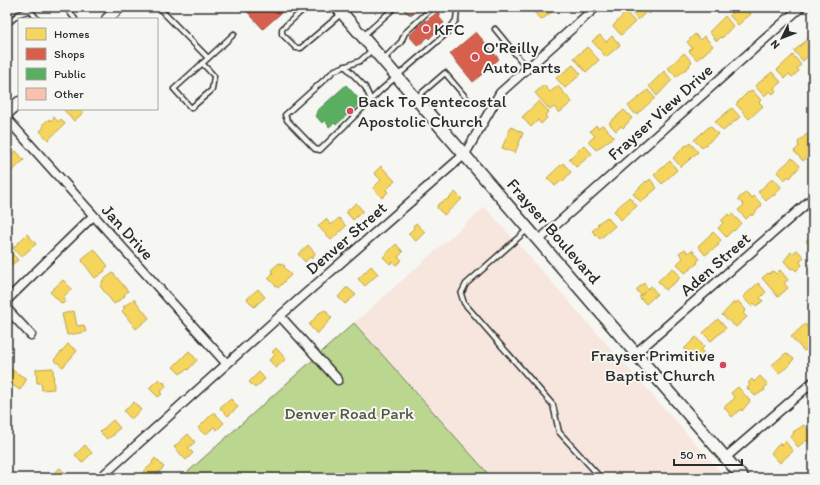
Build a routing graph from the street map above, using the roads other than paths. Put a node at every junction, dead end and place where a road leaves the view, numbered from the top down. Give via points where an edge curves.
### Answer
1 (120, 7) edge
2 (158, 7) edge
3 (306, 7) edge
4 (433, 7) edge
5 (455, 7) edge
6 (596, 7) edge
7 (801, 7) edge
8 (68, 8) edge
9 (28, 9) edge
10 (393, 9) dead end
11 (340, 10) edge
12 (36, 18) edge
13 (74, 18) edge
14 (108, 18) edge
15 (7, 24) edge
16 (495, 29) dead end
17 (234, 34) dead end
18 (363, 36) junction
19 (374, 49) junction
20 (208, 58) junction
21 (383, 60) junction
22 (202, 63) junction
23 (345, 66) junction
24 (527, 68) junction
25 (398, 77) junction
26 (416, 98) junction
27 (370, 100) junction
28 (468, 100) dead end
29 (18, 103) edge
30 (7, 114) edge
31 (7, 119) edge
32 (465, 154) junction
33 (813, 198) edge
34 (93, 216) junction
35 (529, 228) junction
36 (539, 240) junction
37 (7, 300) edge
38 (7, 309) edge
39 (280, 316) junction
40 (31, 335) dead end
41 (636, 353) junction
42 (227, 364) junction
43 (338, 380) dead end
44 (813, 382) edge
45 (725, 458) junction
46 (100, 478) edge
47 (601, 478) edge
48 (743, 478) edge

1 - 14 street
2 - 20 lane
3 - 11 lane via 282,29 282,34 296,48 301,48
4 - 21 lane via 405,33 401,42
5 - 25 lane via 456,20 447,33
6 - 24 street, Denver Street
7 - 36 street, Frayser View Drive
8 - 13 lane
9 - 12 lane
9 - 15 lane
10 - 18 lane
11 - 18 main road, Frayser Boulevard
16 - 24 lane
17 - 20 lane
18 - 19 main road, Frayser Boulevard
19 - 21 main road, Frayser Boulevard
19 - 23 lane via 360,61
20 - 22 lane
21 - 25 main road, Frayser Boulevard
22 - 22 lane via 174,89 191,108 212,90 214,76
23 - 27 lane via 365,87
23 - 27 lane via 335,70 285,115 287,120 315,149 320,150
24 - 32 street, Denver Street via 500,92
25 - 26 main road, Frayser Boulevard
25 - 27 lane
26 - 28 lane via 445,73
26 - 32 main road, Frayser Boulevard
29 - 30 street
31 - 34 street, Jan Drive
32 - 35 main road, Frayser Boulevard
32 - 39 street, Denver Street
33 - 41 street, Aden Street
34 - 37 street
34 - 42 street, Jan Drive
35 - 36 main road, Frayser Boulevard
35 - 47 lane via 466,284 461,294 464,303 553,405 559,432
36 - 41 main road, Frayser Boulevard
38 - 40 street
39 - 42 street, Denver Street
39 - 43 street
41 - 45 main road, Frayser Boulevard
42 - 46 street, Denver Street
44 - 45 street
45 - 48 main road, Frayser Boulevard

